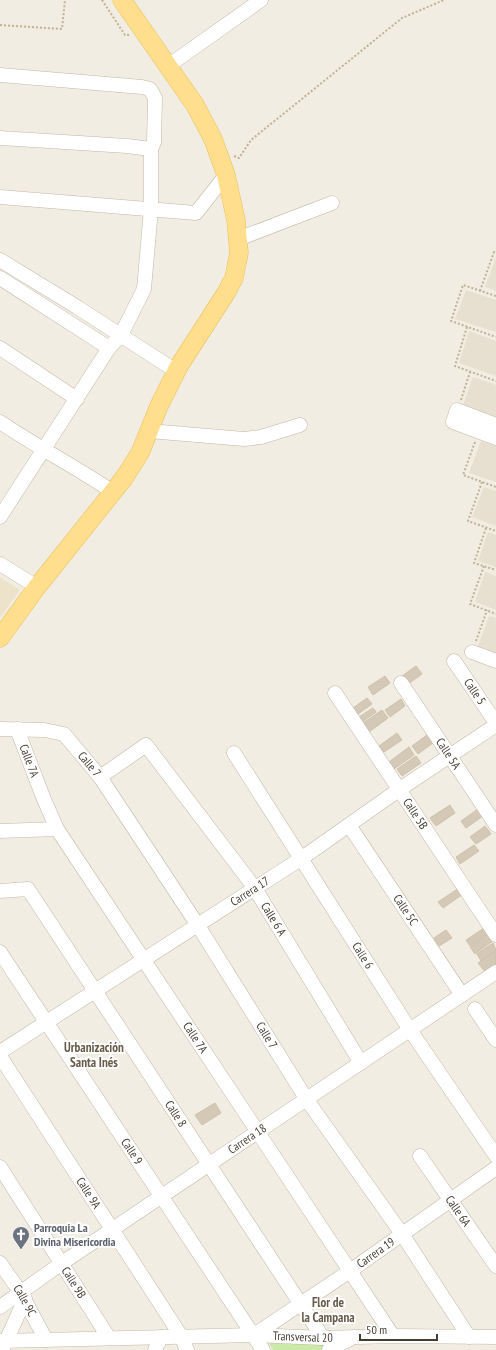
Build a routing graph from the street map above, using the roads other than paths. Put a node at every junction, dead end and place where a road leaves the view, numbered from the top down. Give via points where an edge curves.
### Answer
1 (122, 0) edge
2 (260, 0) edge
3 (168, 66) junction
4 (0, 75) edge
5 (0, 138) edge
6 (151, 149) junction
7 (226, 175) junction
8 (0, 197) edge
9 (332, 203) dead end
10 (151, 209) junction
11 (238, 239) junction
12 (0, 260) edge
13 (0, 278) edge
14 (121, 335) junction
15 (0, 348) edge
16 (109, 348) junction
17 (176, 371) junction
18 (77, 399) junction
19 (0, 422) edge
20 (496, 424) edge
21 (300, 425) dead end
22 (149, 431) junction
23 (496, 438) edge
24 (42, 450) junction
25 (113, 492) junction
26 (6, 496) edge
27 (0, 517) edge
28 (0, 564) edge
29 (37, 588) junction
30 (0, 638) edge
31 (472, 652) road end
32 (454, 661) dead end
33 (496, 661) edge
34 (401, 683) dead end
35 (335, 693) dead end
36 (496, 724) edge
37 (0, 729) edge
38 (17, 729) junction
39 (234, 753) dead end
40 (450, 757) junction
41 (100, 777) junction
42 (400, 789) junction
43 (349, 825) junction
44 (496, 825) edge
45 (57, 829) junction
46 (0, 831) edge
47 (302, 858) junction
48 (254, 887) junction
49 (0, 891) edge
50 (197, 924) junction
51 (496, 935) edge
52 (0, 952) edge
53 (144, 959) junction
54 (496, 972) edge
55 (94, 990) junction
56 (462, 995) junction
57 (475, 1009) dead end
58 (47, 1022) junction
59 (410, 1030) junction
60 (496, 1040) edge
61 (0, 1052) edge
62 (0, 1056) edge
63 (361, 1063) junction
64 (307, 1100) junction
65 (257, 1133) junction
66 (420, 1156) dead end
67 (496, 1156) edge
68 (210, 1165) junction
69 (0, 1167) edge
70 (496, 1168) edge
71 (162, 1197) junction
72 (452, 1200) junction
73 (112, 1230) junction
74 (402, 1234) junction
75 (0, 1263) edge
76 (62, 1263) junction
77 (496, 1266) edge
78 (350, 1271) junction
79 (23, 1296) junction
80 (300, 1304) junction
81 (0, 1307) edge
82 (254, 1335) junction
83 (181, 1336) junction
84 (392, 1336) junction
85 (162, 1337) junction
86 (469, 1337) junction
87 (496, 1337) edge
88 (109, 1338) junction
89 (46, 1340) junction
90 (360, 1342) edge
91 (3, 1344) edge
92 (85, 1344) edge
93 (326, 1344) edge
94 (155, 1350) edge
95 (187, 1350) edge
96 (263, 1350) edge

1 - 3 main road
2 - 3 street
3 - 7 main road via 195,105 217,149
4 - 6 street via 150,89 154,98 154,142
5 - 6 street
6 - 10 street
7 - 10 street via 196,213
7 - 11 main road
8 - 10 street
9 - 11 street
10 - 14 street via 144,289
11 - 17 main road via 239,253 234,278
12 - 14 street
13 - 16 street
14 - 16 street
14 - 17 street
15 - 18 street
16 - 18 street
17 - 22 main road
18 - 24 street
19 - 24 street
20 - 23 street via 455,416
21 - 22 street via 261,437 244,439
22 - 25 main road via 140,453
24 - 25 street via 68,462
24 - 26 street
25 - 29 main road
26 - 27 street
28 - 29 street
29 - 30 main road
31 - 33 street
32 - 36 street, Calle 5
34 - 40 street, Calle 5A
35 - 42 street, Calle 5B
36 - 40 street, Carrera 17
37 - 38 street
38 - 41 street, Calle 7 via 64,734
38 - 45 street, Calle 7A
39 - 47 street, Calle 6
40 - 42 street, Carrera 17
40 - 44 street, Calle 5A
41 - 48 street, Calle 6 A via 146,745
41 - 50 street, Calle 7
42 - 43 street, Carrera 17
42 - 51 street, Calle 5B
43 - 47 street, Carrera 17
43 - 56 street, Calle 5C
45 - 46 street
45 - 53 street, Calle 7A
47 - 48 street, Carrera 17
47 - 59 street, Calle 6
48 - 50 street, Carrera 17
48 - 63 street, Calle 6 A
49 - 55 street, Calle 8 via 28,889
50 - 53 street, Carrera 17
50 - 64 street, Calle 7
52 - 58 street, Calle 9
53 - 55 street, Carrera 17
53 - 65 street, Calle 7A
54 - 56 street, Carrera 18
55 - 58 street, Carrera 17
55 - 68 street, Calle 8
56 - 59 street, Carrera 18
57 - 60 street
58 - 61 street, Carrera 17
58 - 71 street, Calle 9
59 - 63 street, Carrera 18
59 - 67 street, Calle 6
62 - 73 street, Calle 9A
63 - 64 street, Carrera 18
64 - 65 street, Carrera 18
64 - 74 street, Calle 7
65 - 68 street, Carrera 18
65 - 78 street, Calle 7A
66 - 72 street, Calle 6A
68 - 71 street, Carrera 18
68 - 80 street, Calle 8
69 - 76 street, Calle 9B
70 - 72 street, Carrera 19
71 - 73 street, Carrera 18
71 - 82 street, Calle 9
72 - 74 street, Carrera 19
72 - 77 street, Calle 6A
73 - 76 street, Carrera 18
73 - 83 street, Calle 9A
74 - 78 street, Carrera 19
74 - 86 street, Calle 7
75 - 79 street, Calle 9C
76 - 79 street, Carrera 18
76 - 88 street, Calle 9B
78 - 80 street, Carrera 19
78 - 84 street, Calle 7A
79 - 81 street, Carrera 18
79 - 89 street, Calle 9C
79 - 91 street
80 - 82 street, Carrera 19
80 - 93 street, Calle 8
82 - 83 street, Transversal 20
82 - 93 street, Transversal 20
82 - 96 street, Calle 9
83 - 85 street, Transversal 20
83 - 95 street, Calle 9A
84 - 86 street, Transversal 20
84 - 90 street, Transversal 20
85 - 88 street, Transversal 20
85 - 94 street
86 - 87 street, Transversal 20
88 - 92 street, Transversal 20
89 - 91 street, Transversal 20
89 - 92 street, Transversal 20
90 - 93 street, Transversal 20

